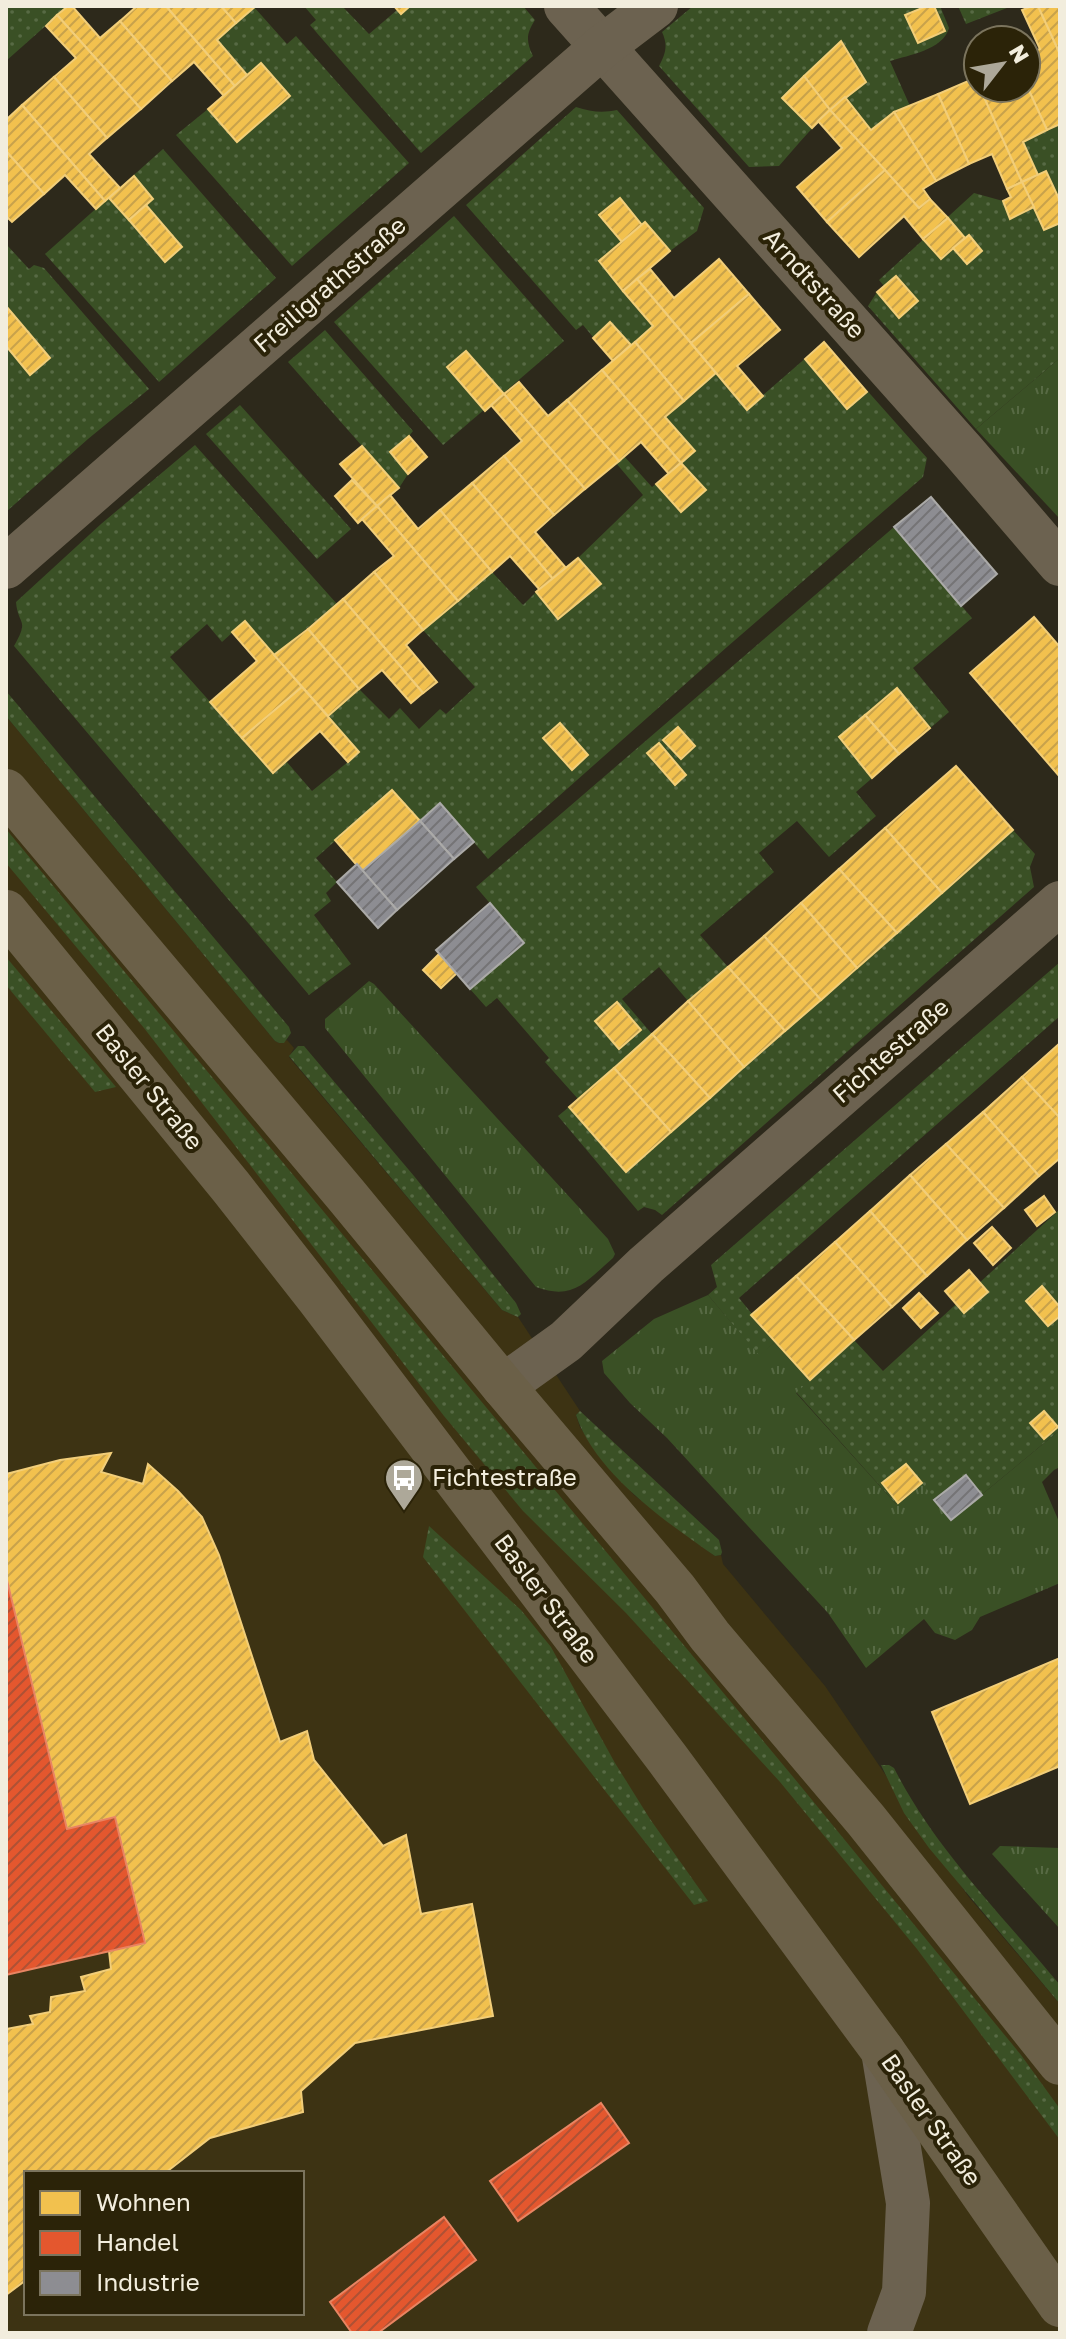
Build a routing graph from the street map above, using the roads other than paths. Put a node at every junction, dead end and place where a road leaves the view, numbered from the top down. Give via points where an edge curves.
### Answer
1 (566, 6) edge
2 (656, 6) edge
3 (602, 47) junction
4 (1060, 564) edge
5 (6, 567) edge
6 (6, 791) edge
7 (1060, 903) edge
8 (6, 912) edge
9 (503, 1386) junction
10 (883, 2051) junction
11 (1060, 2063) edge
12 (1060, 2305) edge
13 (889, 2333) edge

1 - 3 street, Arndtstraße
2 - 3 street, Freiligrathstraße
3 - 4 street, Arndtstraße
3 - 5 street, Freiligrathstraße
6 - 9 main road
7 - 9 street, Fichtestraße via 566,1341
8 - 10 main road, Basler Straße via 318,1298
9 - 11 main road via 866,1820
10 - 12 main road, Basler Straße
10 - 13 street via 908,2203 904,2292

